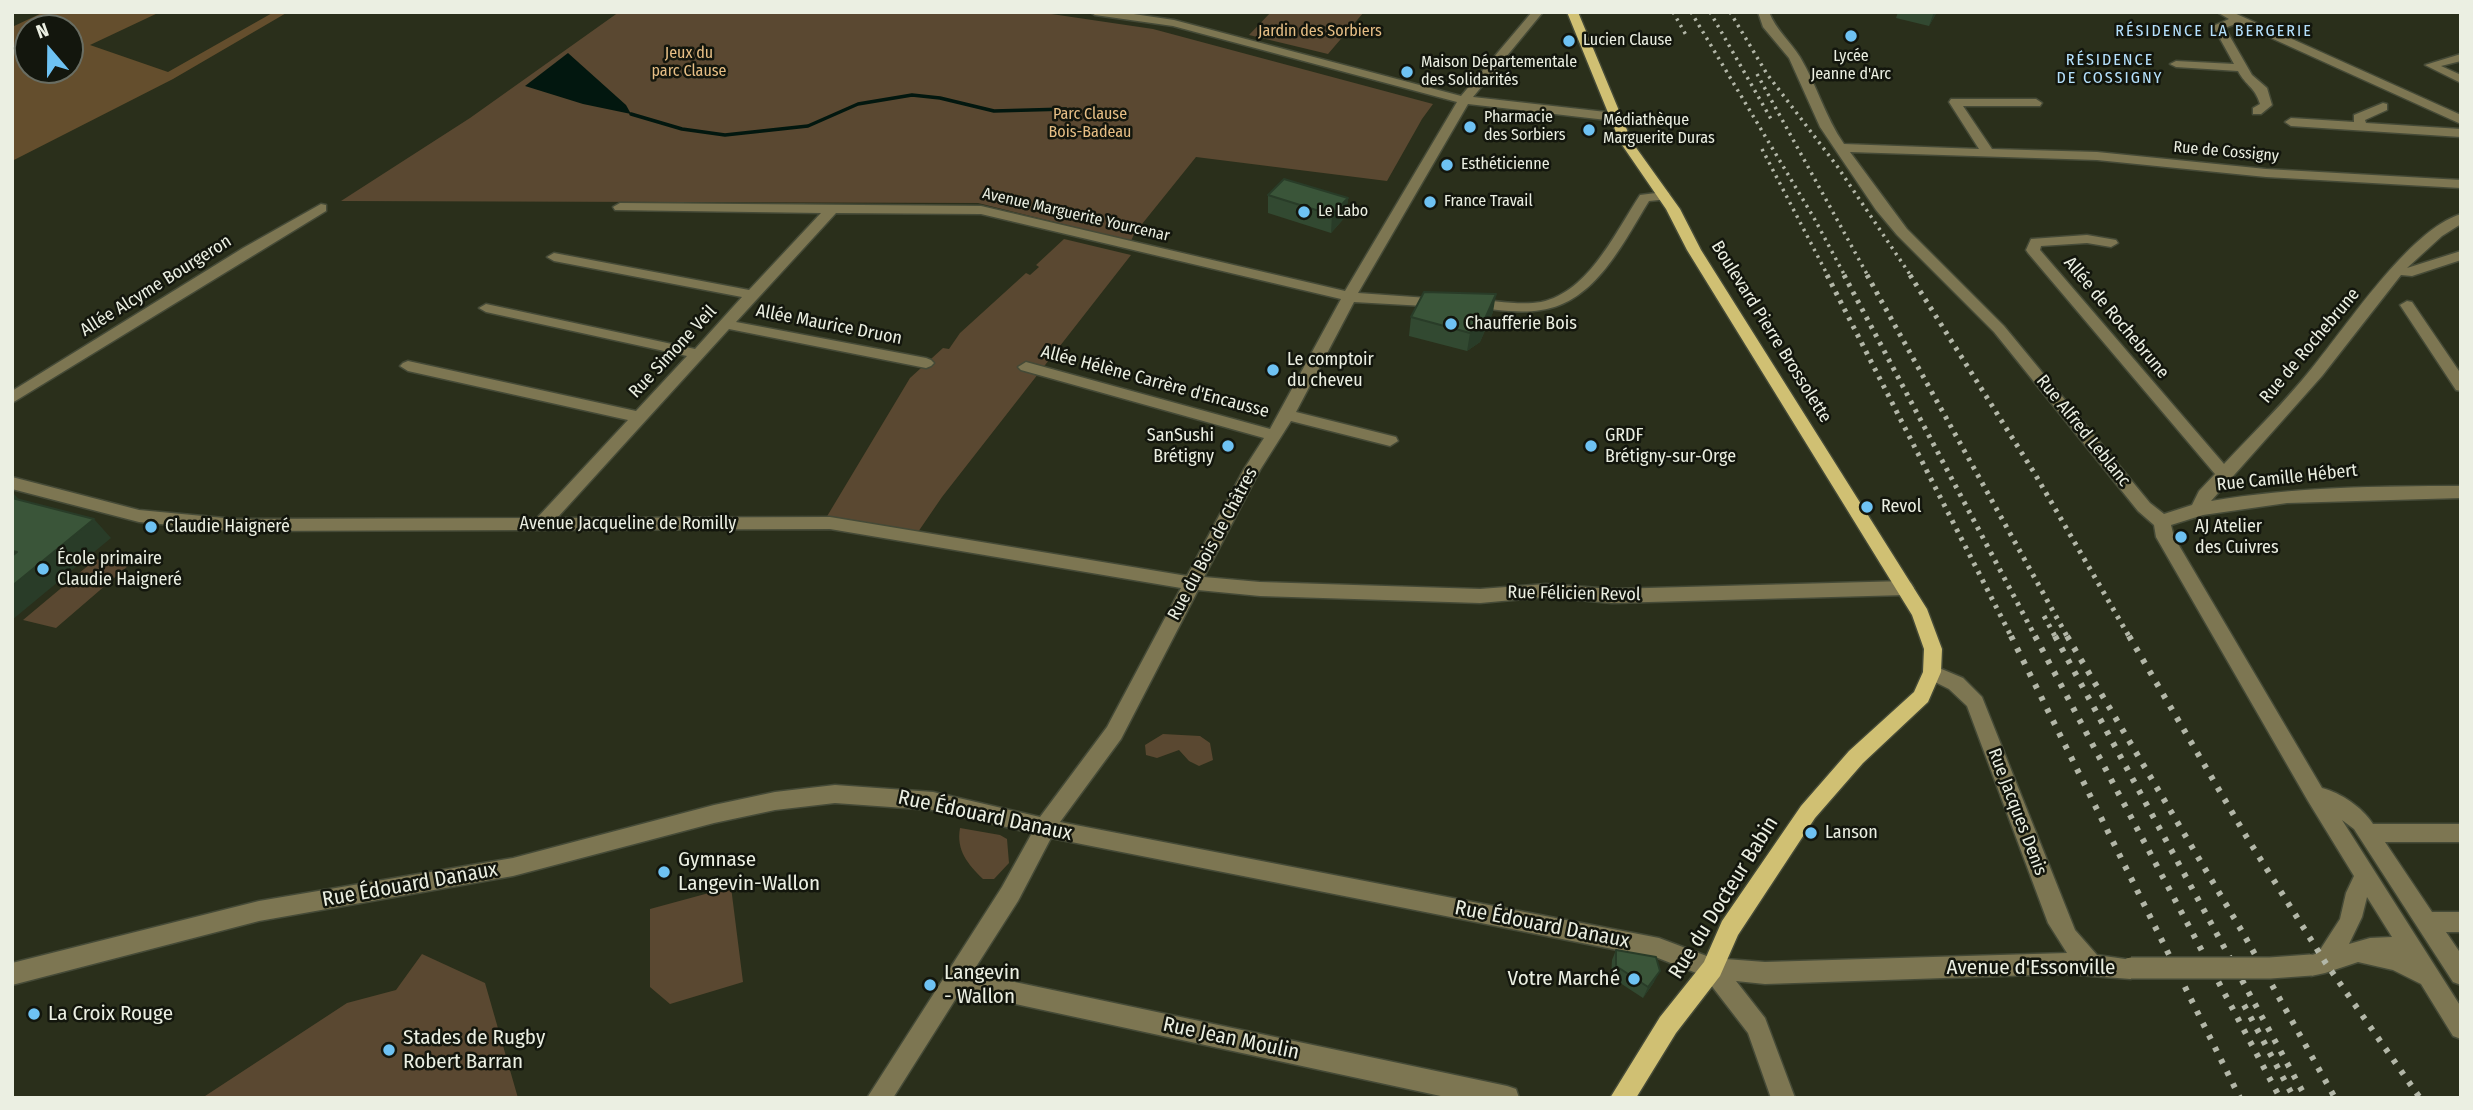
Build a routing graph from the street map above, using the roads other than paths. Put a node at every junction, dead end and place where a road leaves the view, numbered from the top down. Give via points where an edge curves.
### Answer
1 (1096, 12) edge
2 (1184, 12) edge
3 (1538, 12) edge
4 (1572, 12) edge
5 (1763, 12) edge
6 (2222, 12) edge
7 (2238, 20) junction
8 (1174, 23) junction
9 (2461, 57) edge
10 (2176, 64) dead end
11 (2241, 68) junction
12 (2461, 80) edge
13 (1464, 100) junction
14 (2036, 103) dead end
15 (2383, 107) dead end
16 (2257, 111) dead end
17 (1615, 117) junction
18 (2461, 120) edge
19 (2291, 122) dead end
20 (2361, 126) junction
21 (2461, 133) edge
22 (1839, 148) junction
23 (1988, 152) junction
24 (2461, 184) edge
25 (1664, 196) junction
26 (620, 207) dead end
27 (321, 208) dead end
28 (833, 208) junction
29 (2461, 218) edge
30 (2112, 243) dead end
31 (2461, 255) edge
32 (554, 257) dead end
33 (2407, 273) dead end
34 (752, 295) junction
35 (1351, 297) junction
36 (2407, 305) dead end
37 (486, 308) dead end
38 (726, 324) junction
39 (698, 354) junction
40 (926, 363) dead end
41 (408, 366) dead end
42 (1026, 367) dead end
43 (2461, 386) edge
44 (12, 398) edge
45 (1287, 415) junction
46 (639, 417) junction
47 (1274, 435) junction
48 (1390, 442) dead end
49 (2224, 474) junction
50 (12, 483) edge
51 (2461, 492) edge
52 (2199, 509) junction
53 (2162, 522) junction
54 (542, 523) junction
55 (1194, 582) junction
56 (1243, 587) joint
57 (1905, 588) junction
58 (1932, 672) junction
59 (2315, 795) junction
60 (1045, 828) junction
61 (2461, 833) edge
62 (2368, 834) junction
63 (2366, 877) junction
64 (2427, 922) junction
65 (2461, 922) edge
66 (2413, 952) junction
67 (2348, 953) junction
68 (2091, 964) junction
69 (2318, 964) junction
70 (1712, 969) junction
71 (12, 974) edge
72 (2461, 974) edge
73 (2428, 977) junction
74 (955, 980) junction
75 (2461, 1028) edge
76 (878, 1098) edge
77 (1507, 1098) edge
78 (1622, 1098) edge
79 (1783, 1098) edge

1 - 8 street
2 - 8 street
3 - 13 street, Rue du Bois de Châtres
4 - 17 main road, Boulevard Pierre Brossolette
5 - 22 street, Rue Alfred Leblanc via 1769,27 1794,57 1813,104
6 - 7 street
7 - 11 street via 2219,26
7 - 18 street
8 - 13 street
9 - 12 street via 2431,65
10 - 11 street
11 - 16 street via 2261,88 2266,105
13 - 17 street
13 - 35 street, Rue du Bois de Châtres
14 - 23 street via 1955,102
15 - 20 street via 2361,115
17 - 25 main road, Boulevard Pierre Brossolette via 1626,142
19 - 20 street
20 - 21 street
22 - 23 street, Rue de Cossigny
22 - 53 street, Rue Alfred Leblanc via 1902,232 1999,329 2144,507
23 - 24 street, Rue de Cossigny
25 - 35 street via 1645,198 1590,276 1559,301 1545,306
25 - 57 main road, Boulevard Pierre Brossolette
26 - 28 street, Avenue Marguerite Yourcenar
27 - 44 street, Allée Alcyme Bourgeron
28 - 34 street, Rue Simone Veil
28 - 35 street, Avenue Marguerite Yourcenar via 981,210
29 - 49 street, Rue de Rochebrune via 2408,256 2316,374
30 - 49 street, Allée de Rochebrune via 2087,239 2036,242 2034,250
31 - 33 street
32 - 34 street
34 - 38 street, Rue Simone Veil
35 - 45 street, Rue du Bois de Châtres
36 - 43 street
37 - 39 street
38 - 39 street, Rue Simone Veil
38 - 40 street, Allée Maurice Druon
39 - 46 street, Rue Simone Veil
41 - 46 street
42 - 47 street, Allée Hélène Carrère d'Encausse
45 - 47 street, Rue du Bois de Châtres
45 - 48 street
46 - 54 street, Rue Simone Veil
47 - 55 street, Rue du Bois de Châtres
49 - 52 street, Rue de Rochebrune
50 - 54 street, Avenue Jacqueline de Romilly via 139,516 186,522
51 - 52 street, Rue Camille Hébert via 2320,493
52 - 53 street, Rue Camille Hébert
53 - 59 street, Rue Alfred Leblanc via 2165,537
54 - 55 street, Avenue Jacqueline de Romilly via 830,523
55 - 56 street, Avenue Jacqueline de Romilly
55 - 60 street, Rue du Bois de Châtres via 1114,733
56 - 57 street, Rue Félicien Revol via 1480,596 1594,593 1612,597
57 - 58 main road, Boulevard Pierre Brossolette via 1929,633
58 - 68 street, Rue Jacques Denis via 1961,685 1975,702 2059,923
58 - 70 main road, Rue du Docteur Babin via 1921,697 1856,757 1808,812 1730,928
59 - 62 street via 2348,811
59 - 63 street, Rue Alfred Leblanc
60 - 70 street, Rue Édouard Danaux via 1658,948
60 - 71 street, Rue Édouard Danaux via 945,804 891,797 835,794 783,800 513,867 259,911
60 - 74 street, Rue du Bois de Châtres via 1010,894
61 - 62 street
62 - 64 street
63 - 66 street, Rue Alfred Leblanc
63 - 69 street via 2356,891 2348,926
64 - 65 street
64 - 72 street
66 - 67 street, Avenue d'Essonville via 2391,946
66 - 73 street, Rue Alfred Leblanc
67 - 69 street, Avenue d'Essonville
67 - 73 street, Avenue d'Essonville via 2396,960
68 - 69 street, Avenue d'Essonville, bridge via 2270,968
68 - 70 street, Avenue d'Essonville via 1765,973
70 - 78 main road, Rue du Docteur Babin via 1668,1025
70 - 79 street via 1757,1026
73 - 75 street, Rue Alfred Leblanc
74 - 76 street, Rue du Bois de Châtres
74 - 77 street, Rue Jean Moulin

